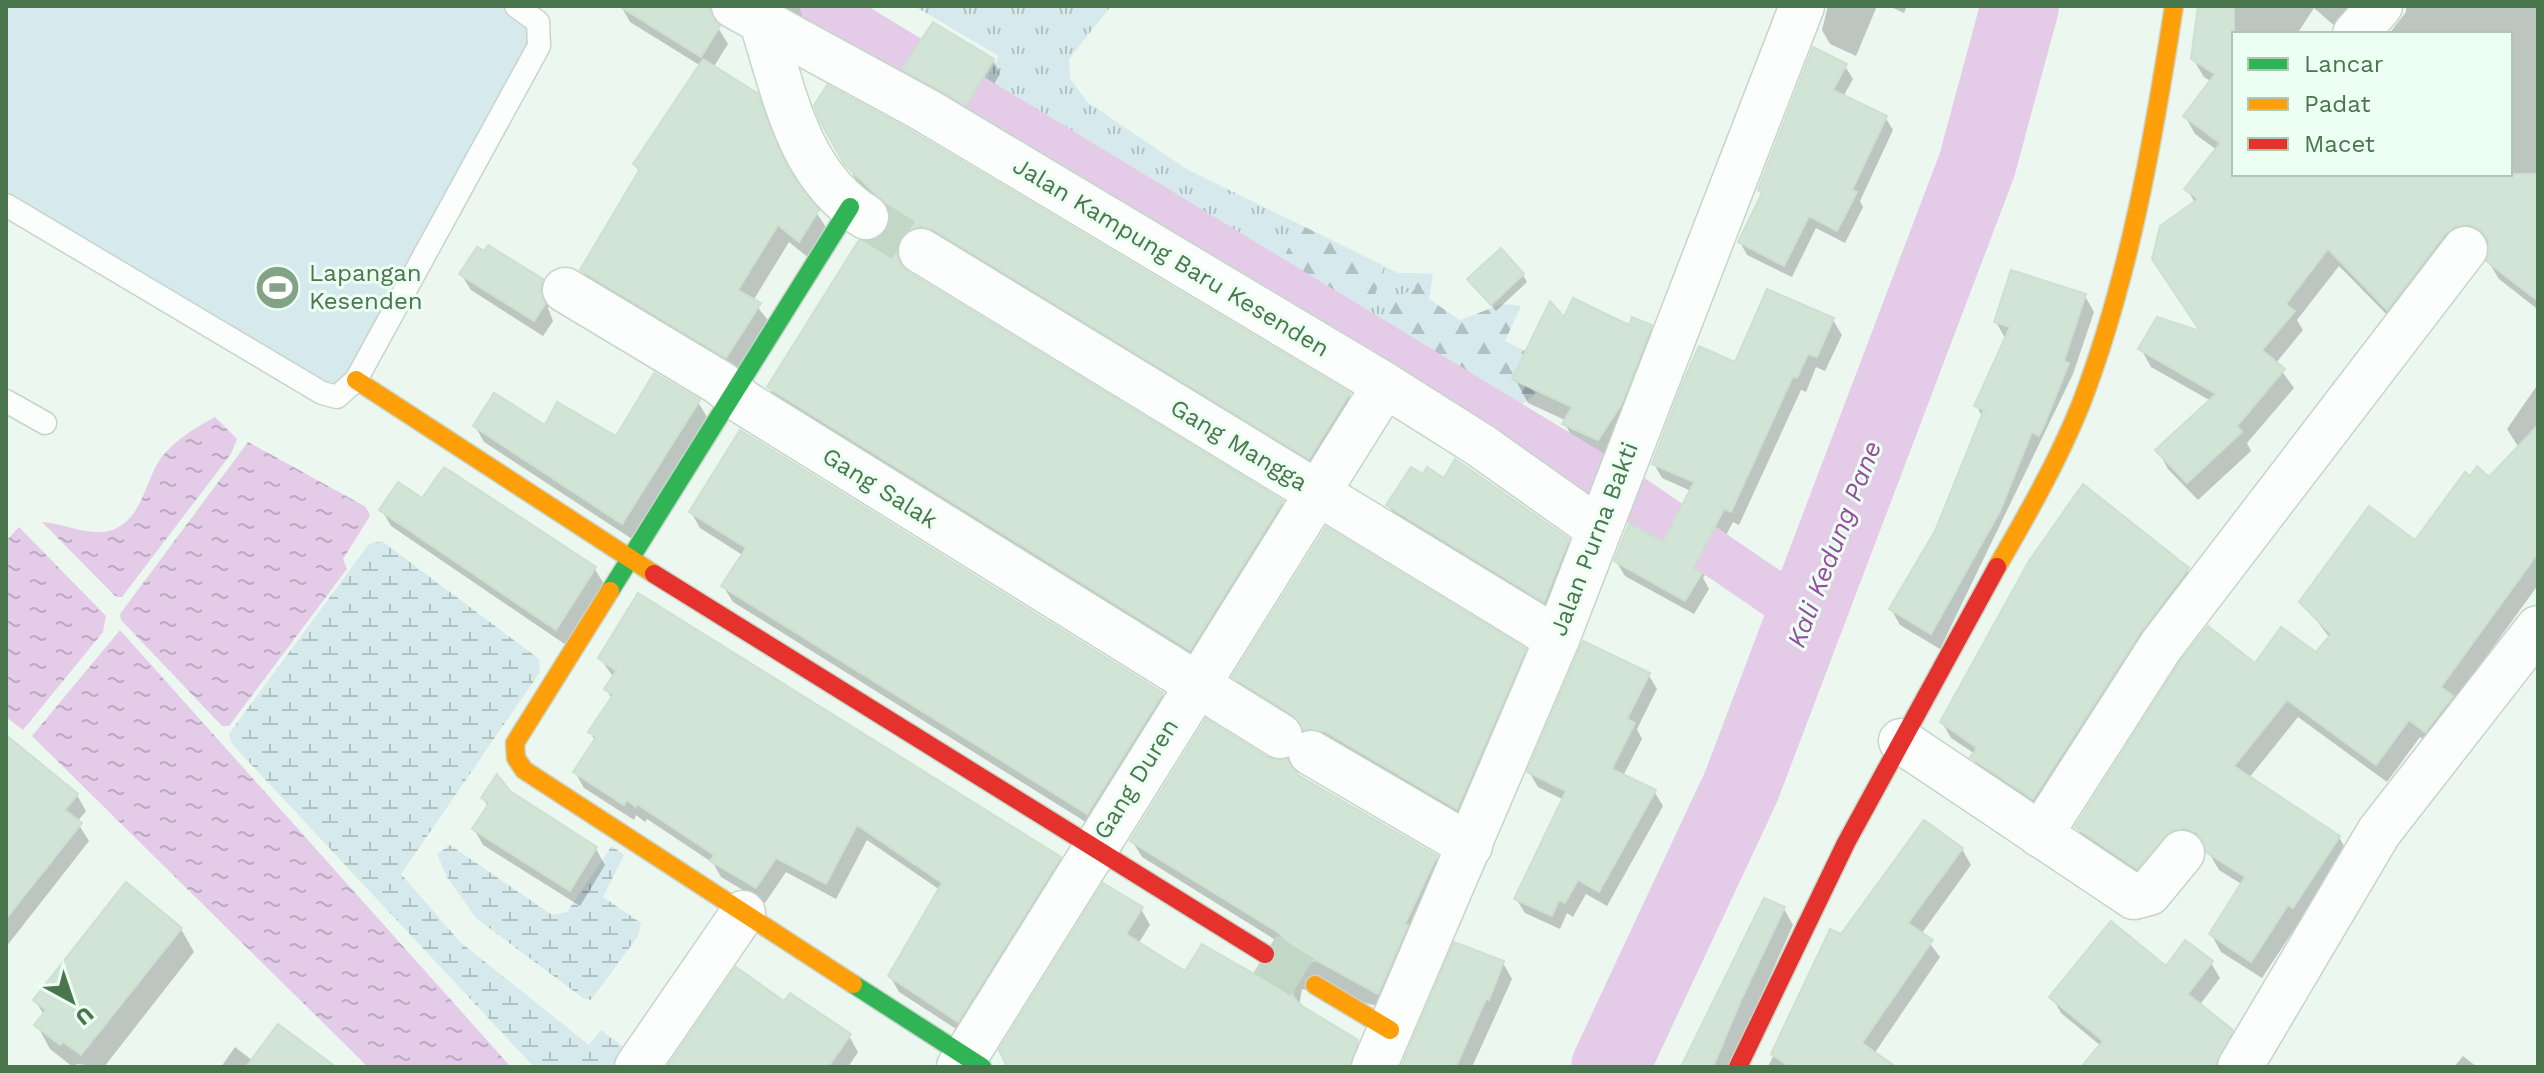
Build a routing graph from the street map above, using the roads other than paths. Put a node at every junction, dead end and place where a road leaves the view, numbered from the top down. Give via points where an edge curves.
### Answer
1 (516, 6) edge
2 (1802, 6) edge
3 (2174, 6) edge
4 (2380, 6) edge
5 (748, 15) edge
6 (2357, 32) edge
7 (6, 205) edge
8 (858, 212) joint
9 (2465, 249) dead end
10 (921, 251) tunnel mouth
11 (565, 290) dead end
12 (356, 380) junction
13 (1385, 385) junction
14 (734, 394) junction
15 (6, 401) edge
16 (45, 423) dead end
17 (1316, 493) junction
18 (1597, 528) junction
19 (630, 559) junction
20 (2538, 628) edge
21 (1557, 639) junction
22 (1194, 685) junction
23 (1901, 741) junction
24 (2040, 835) junction
25 (1470, 846) junction
26 (1092, 849) junction
27 (2182, 853) dead end
28 (743, 913) junction
29 (1265, 954) tunnel mouth
30 (1315, 985) tunnel mouth
31 (1382, 1049) edge
32 (969, 1063) edge
33 (637, 1067) edge
34 (1738, 1067) edge
35 (2240, 1067) edge

1 - 12 lane via 538,22 539,46
2 - 18 street, Jalan Purna Bakti
3 - 23 street via 2155,130 2115,306 2079,408
4 - 6 street
5 - 8 street via 802,145 830,191
5 - 13 street, Jalan Kampung Baru Kesenden via 925,110
7 - 12 lane via 322,393 337,397
8 - 14 street
9 - 24 street via 2161,646
10 - 17 street, Gang Mangga
11 - 14 street, Gang Salak
12 - 19 street
13 - 17 street, Gang Duren
13 - 18 street, Jalan Kampung Baru Kesenden
14 - 19 street
14 - 22 street, Gang Salak
15 - 16 lane
17 - 21 street, Gang Mangga
17 - 22 street, Gang Duren
18 - 21 street, Jalan Purna Bakti
19 - 26 street
19 - 28 street via 515,743 516,758 524,770
20 - 35 street via 2379,832
21 - 25 street, Jalan Purna Bakti
22 - 25 street, Gang Salak
22 - 26 street, Gang Duren
23 - 24 street
23 - 34 street via 1836,859
24 - 27 street via 2134,897 2149,893
25 - 31 street, Jalan Purna Bakti
26 - 29 street
26 - 32 street, Gang Duren
28 - 32 street
28 - 33 street
30 - 31 street

